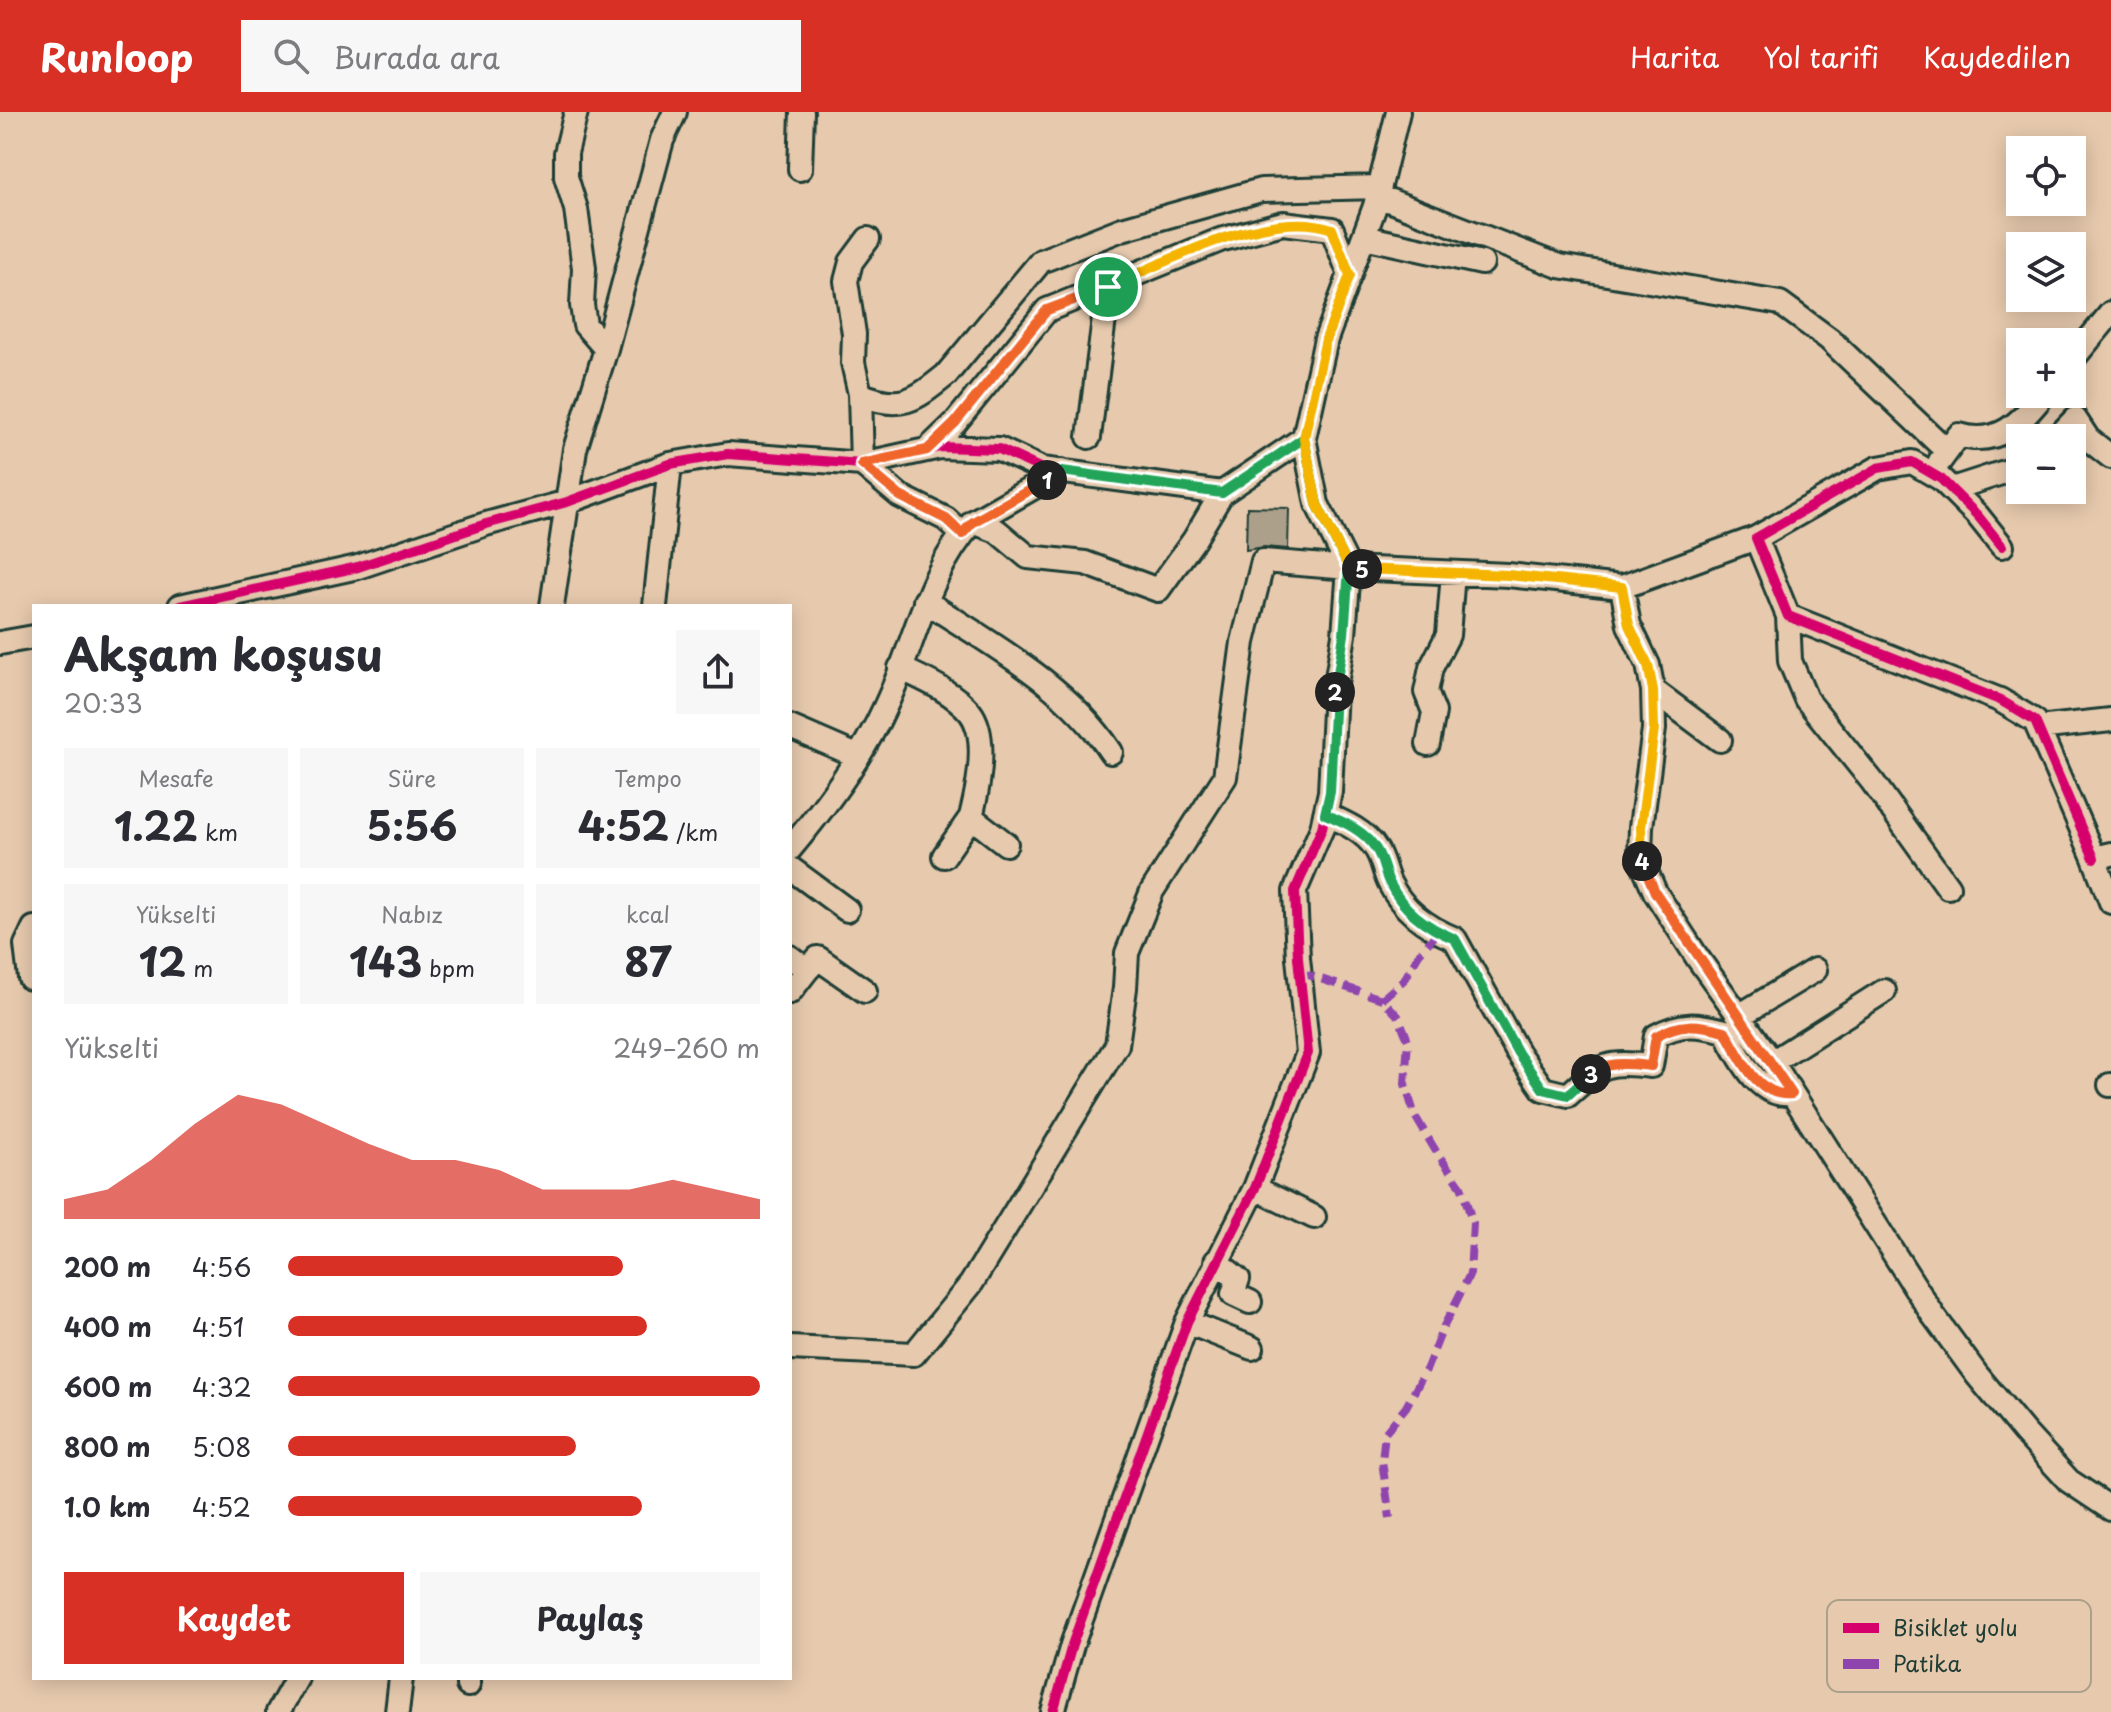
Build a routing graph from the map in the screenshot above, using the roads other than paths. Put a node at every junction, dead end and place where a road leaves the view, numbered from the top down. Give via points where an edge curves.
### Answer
1 (576, 112) edge
2 (675, 112) edge
3 (802, 112) edge
4 (1398, 112) edge
5 (800, 169) dead end
6 (1379, 191) junction
7 (1364, 237) junction
8 (868, 239) dead end
9 (1482, 263) dead end
10 (1350, 275) junction
11 (1108, 287) junction
12 (2111, 313) edge
13 (2086, 343) edge
14 (606, 349) junction
15 (860, 394) junction
16 (2032, 408) edge
17 (2086, 436) edge
18 (1089, 437) dead end
19 (1304, 438) junction
20 (927, 450) junction
21 (1947, 451) junction
22 (2111, 457) edge
23 (670, 464) junction
24 (862, 464) junction
25 (1062, 471) junction
26 (2006, 472) edge
27 (1932, 473) junction
28 (1952, 489) junction
29 (1222, 493) junction
30 (567, 502) junction
31 (968, 528) junction
32 (1756, 538) junction
33 (2002, 546) dead end
34 (1349, 568) junction
35 (1453, 573) junction
36 (1622, 587) junction
37 (925, 601) junction
38 (189, 604) edge
39 (552, 604) edge
40 (655, 604) edge
41 (1788, 616) junction
42 (32, 637) edge
43 (0, 643) edge
44 (900, 668) junction
45 (1653, 690) junction
46 (2111, 720) edge
47 (792, 728) edge
48 (2038, 728) junction
49 (1720, 740) dead end
50 (1428, 744) dead end
51 (1111, 752) dead end
52 (857, 756) junction
53 (1325, 814) junction
54 (971, 817) junction
55 (1006, 844) dead end
56 (792, 850) edge
57 (792, 852) edge
58 (944, 856) dead end
59 (2102, 856) edge
60 (1948, 887) dead end
61 (2111, 902) edge
62 (847, 910) dead end
63 (32, 932) edge
64 (799, 963) edge
65 (1815, 970) dead end
66 (30, 978) dead end
67 (792, 986) edge
68 (865, 991) dead end
69 (1884, 991) dead end
70 (1739, 1016) junction
71 (1772, 1062) junction
72 (1792, 1094) junction
73 (1255, 1188) junction
74 (1314, 1217) dead end
75 (1216, 1261) junction
76 (1250, 1302) dead end
77 (1187, 1322) junction
78 (792, 1348) edge
79 (1252, 1348) dead end
80 (2111, 1509) edge
81 (296, 1680) edge
82 (401, 1680) edge
83 (278, 1712) edge
84 (397, 1712) edge
85 (1053, 1712) edge

1 - 14 street via 566,177 584,268 582,305 585,325
2 - 14 street via 662,140
3 - 5 street
4 - 6 street
6 - 7 street
6 - 15 street via 1261,190 1122,229 1041,261 929,389 909,401 882,403
6 - 21 street via 1559,266 1780,303 1829,339
7 - 9 street
7 - 10 street
8 - 15 street via 851,262 846,281
10 - 11 street via 1332,229 1283,223 1220,240
10 - 19 street via 1326,339
11 - 18 street
11 - 20 street via 1047,310
12 - 13 street
14 - 30 street via 575,449
15 - 24 street
16 - 21 street via 2011,431 1973,439 1959,435
17 - 22 street
19 - 29 street
19 - 34 street via 1317,504
20 - 24 street
20 - 25 street via 999,449 1042,469
21 - 27 street
23 - 24 street via 728,454
23 - 30 street
23 - 40 street
24 - 31 street via 900,496
25 - 29 street
25 - 31 street
26 - 28 street
27 - 28 street
27 - 32 street via 1912,462 1878,468
28 - 33 street
29 - 31 street via 1158,590 1085,563 1028,557 997,531
30 - 38 street via 358,567
30 - 39 street
31 - 37 street
32 - 36 street
32 - 41 street
34 - 35 street
34 - 53 street
34 - 78 street via 1263,561 1243,642 1225,777 1152,891 1127,953 1117,1045 971,1284 914,1354
35 - 36 street
35 - 50 street via 1448,635 1426,692 1434,712
36 - 45 street via 1629,625
37 - 44 street
37 - 51 street via 1040,676 1098,732
41 - 48 street via 2000,700
41 - 60 street via 1790,661 1806,699
42 - 43 street
44 - 52 street via 886,706
44 - 54 street via 941,688 971,714 982,751
45 - 49 street
45 - 70 street via 1654,729 1640,857 1655,892
46 - 48 street
47 - 52 street
48 - 59 street
52 - 56 street
53 - 72 street via 1353,826 1376,848 1404,907 1455,939 1543,1089 1568,1095 1601,1066 1651,1066 1656,1036 1673,1026 1701,1025 1725,1031 1762,1087
53 - 73 street via 1295,891 1308,1053
54 - 55 street
54 - 58 street
57 - 62 street
59 - 61 street
63 - 66 street via 26,945
64 - 67 street
64 - 68 street via 818,958
65 - 70 street
69 - 71 street
70 - 71 street
71 - 72 street
72 - 80 street via 1977,1375 2069,1481
73 - 74 street
73 - 75 street
75 - 76 street via 1238,1279 1233,1294
75 - 77 street
77 - 79 street
77 - 85 street
81 - 83 street
82 - 84 street

